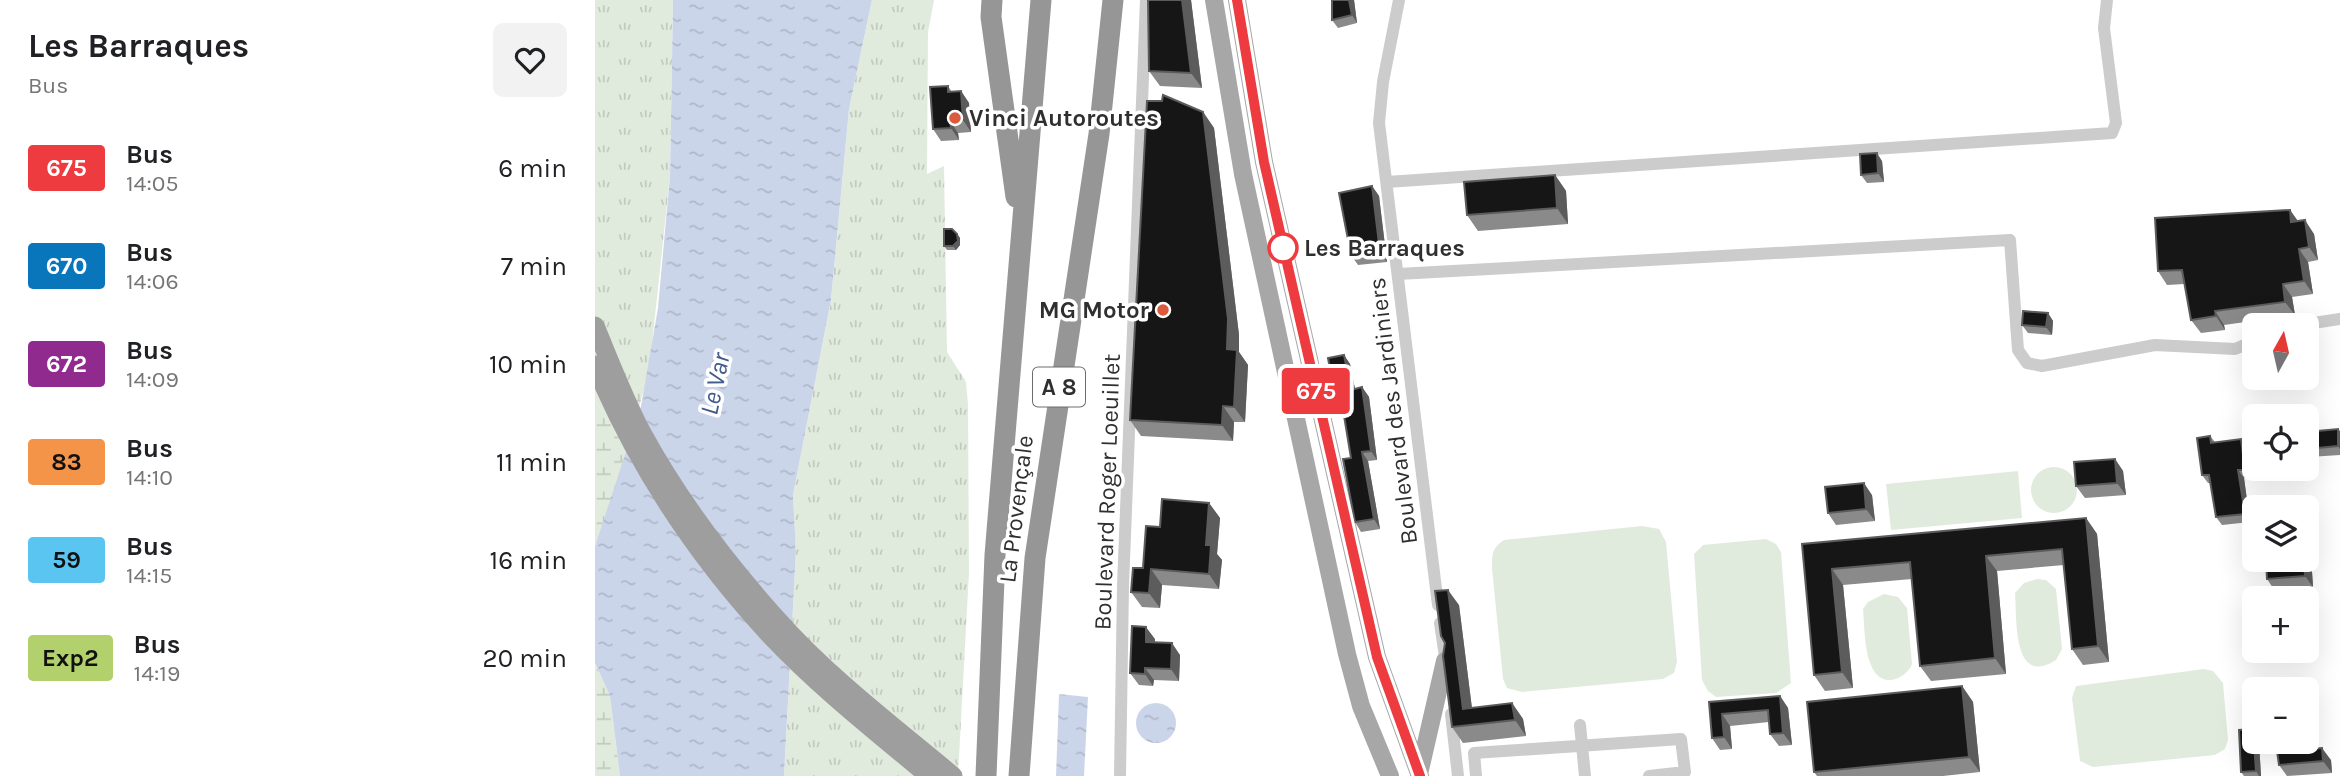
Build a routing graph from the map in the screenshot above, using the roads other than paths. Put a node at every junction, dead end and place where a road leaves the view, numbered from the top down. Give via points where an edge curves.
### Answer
1 (992, 0) edge
2 (1041, 0) edge
3 (1113, 0) edge
4 (1146, 0) edge
5 (1214, 0) edge
6 (1237, 0) edge
7 (1399, 0) edge
8 (2107, 0) edge
9 (1387, 182) junction
10 (1021, 237) junction
11 (1398, 274) junction
12 (2340, 319) edge
13 (2319, 322) edge
14 (595, 326) edge
15 (2242, 346) edge
16 (595, 365) edge
17 (1445, 661) junction
18 (1580, 725) dead end
19 (1582, 747) junction
20 (1420, 775) edge
21 (929, 776) edge
22 (953, 776) edge
23 (986, 776) edge
24 (1019, 776) edge
25 (1120, 776) edge
26 (1390, 776) edge
27 (1458, 776) edge
28 (1476, 776) edge
29 (1585, 776) edge
30 (1649, 776) edge

1 - 10 highway
2 - 10 highway, La Provençale / A 8
3 - 24 highway, La Provençale / A 8 via 1100,121 1035,558
4 - 25 street, Boulevard Roger Loeuillet
5 - 26 main road via 1243,174 1347,654 1361,706
6 - 20 main road via 1264,162 1375,645
7 - 9 street, Boulevard des Jardiniers via 1379,102
8 - 9 street via 2104,28 2116,123 2112,133
9 - 11 street, Boulevard des Jardiniers
10 - 23 highway, La Provençale / A 8 via 995,555
11 - 15 street via 2010,240 2018,350 2027,363 2042,366 2155,345
11 - 17 street, Boulevard des Jardiniers
12 - 13 street
14 - 22 highway via 642,432 718,548 823,666
16 - 21 highway via 652,477 699,548 771,635
17 - 20 main road
17 - 27 street, Boulevard des Jardiniers
18 - 19 street
19 - 28 street via 1474,754
19 - 29 street
19 - 30 street via 1681,739 1685,772

